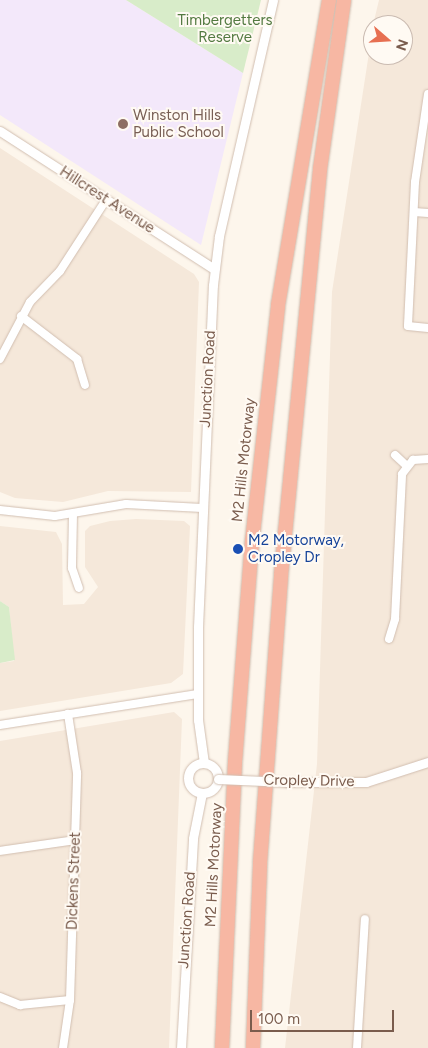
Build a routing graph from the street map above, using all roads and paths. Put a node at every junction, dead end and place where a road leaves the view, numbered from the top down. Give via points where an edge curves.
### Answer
1 (273, 0) edge
2 (329, 0) edge
3 (344, 0) edge
4 (428, 94) edge
5 (0, 131) edge
6 (106, 200) junction
7 (414, 212) junction
8 (428, 213) edge
9 (214, 269) junction
10 (21, 316) junction
11 (428, 328) edge
12 (0, 359) edge
13 (85, 385) dead end
14 (395, 455) dead end
15 (428, 459) edge
16 (407, 466) junction
17 (202, 508) junction
18 (0, 510) edge
19 (73, 514) junction
20 (79, 588) dead end
21 (389, 639) dead end
22 (198, 694) junction
23 (68, 714) junction
24 (0, 725) edge
25 (428, 762) edge
26 (204, 763) junction
27 (218, 779) junction
28 (202, 793) junction
29 (75, 840) junction
30 (0, 851) edge
31 (365, 919) dead end
32 (0, 997) edge
33 (70, 1000) junction
34 (63, 1048) edge
35 (181, 1048) edge
36 (222, 1048) edge
37 (253, 1048) edge
38 (357, 1048) edge

1 - 9 street, Junction Road
2 - 36 highway, M2 Hills Motorway via 278,305 252,542 236,762
3 - 37 highway via 320,169 281,575 260,863
4 - 7 street via 418,152
5 - 6 street, Hillcrest Avenue
6 - 9 street, Hillcrest Avenue
6 - 10 street via 60,271
7 - 8 street
7 - 11 street via 408,326
9 - 17 street, Junction Road
10 - 12 street
10 - 13 street via 77,359
14 - 16 street
15 - 16 street via 418,458
16 - 21 street via 401,482 395,619
17 - 19 street via 126,504
17 - 22 street, Junction Road
18 - 19 street via 38,516
19 - 20 street via 72,568
22 - 23 street
22 - 26 street, Junction Road
23 - 24 street
23 - 29 street, Dickens Street via 77,773
25 - 27 street, Cropley Drive, bridge via 366,782
26 - 27 street via 215,770
26 - 28 street via 191,768 188,777 190,786
27 - 28 street via 211,790
28 - 35 street, Junction Road via 192,847
29 - 30 street
29 - 33 street, Dickens Street
31 - 38 street
32 - 33 street via 20,1004
33 - 34 street, Dickens Street

